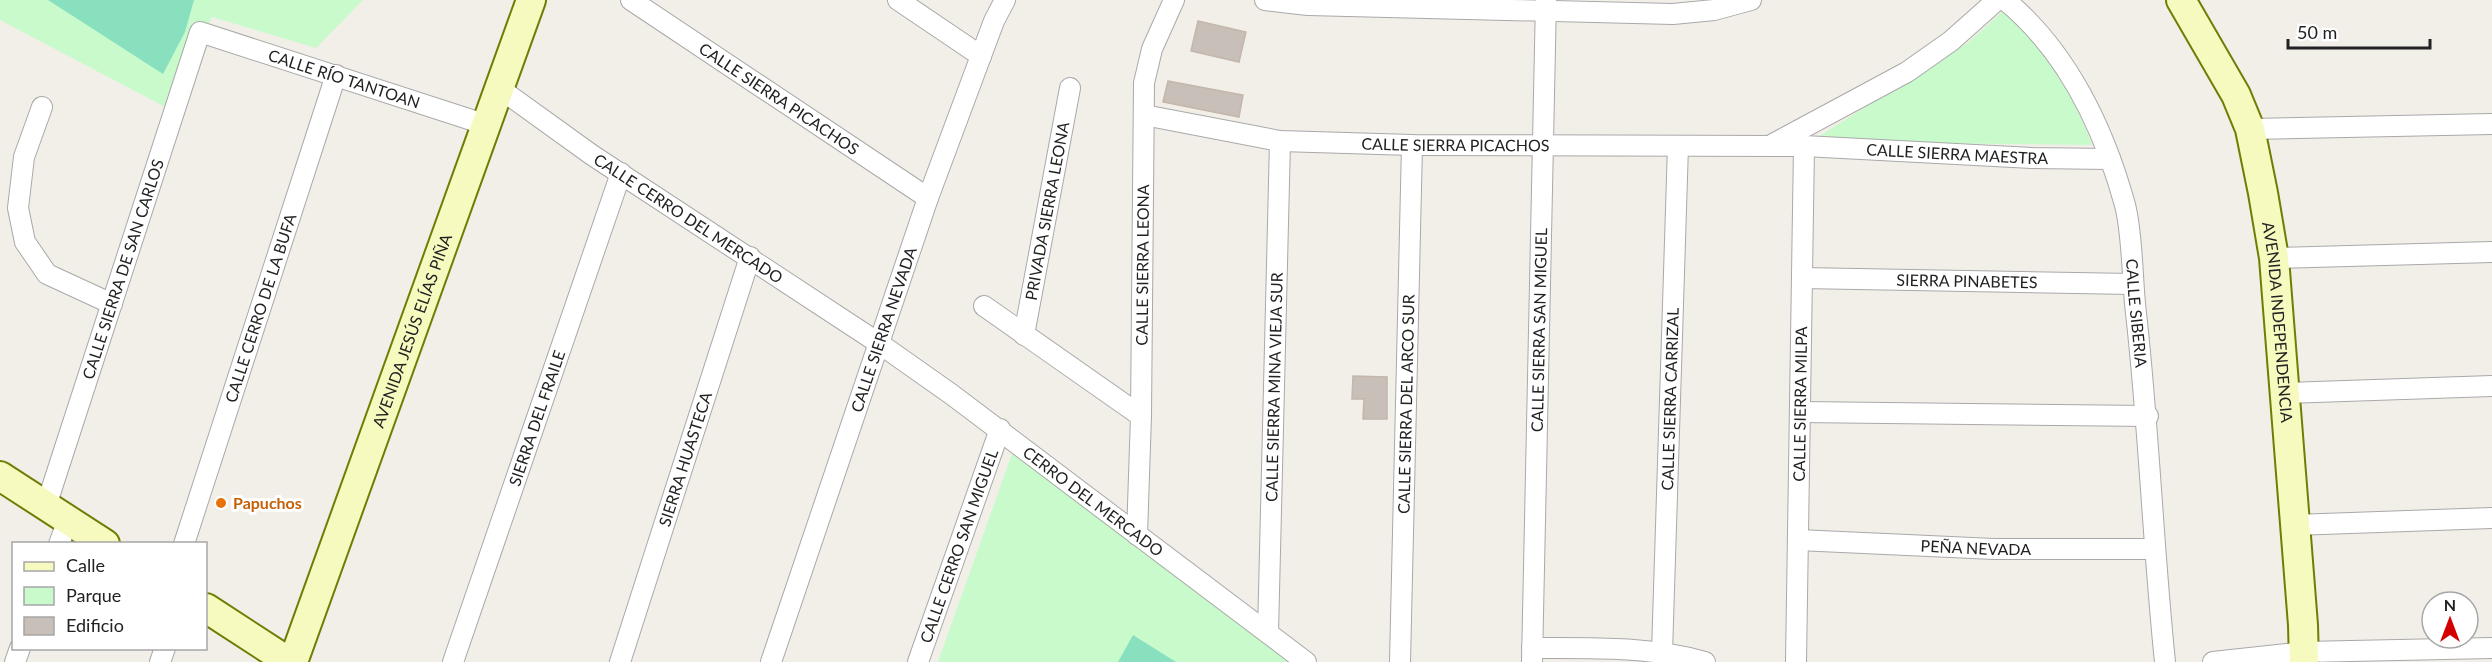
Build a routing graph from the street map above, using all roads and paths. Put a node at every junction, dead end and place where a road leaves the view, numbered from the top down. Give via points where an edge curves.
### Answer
1 (531, 0) edge
2 (631, 0) edge
3 (898, 0) edge
4 (1005, 0) edge
5 (1174, 0) edge
6 (1265, 0) edge
7 (1751, 0) edge
8 (1997, 0) edge
9 (2005, 0) edge
10 (2183, 0) edge
11 (1546, 6) edge
12 (200, 32) joint
13 (981, 56) junction
14 (336, 75) junction
15 (500, 88) junction
16 (1070, 88) dead end
17 (42, 107) dead end
18 (1143, 115) junction
19 (2492, 124) edge
20 (487, 125) junction
21 (2250, 129) junction
22 (1280, 141) junction
23 (1412, 145) junction
24 (1545, 145) junction
25 (1678, 146) junction
26 (1770, 146) junction
27 (1804, 146) junction
28 (2110, 159) junction
29 (621, 173) junction
30 (928, 198) junction
31 (2492, 252) edge
32 (750, 257) junction
33 (2274, 258) junction
34 (1802, 278) junction
35 (2133, 284) junction
36 (112, 304) junction
37 (984, 306) dead end
38 (1024, 335) junction
39 (880, 344) junction
40 (2492, 386) edge
41 (2284, 393) junction
42 (1800, 412) junction
43 (1141, 416) junction
44 (2148, 416) junction
45 (1000, 429) junction
46 (0, 476) edge
47 (2492, 518) edge
48 (58, 523) edge
49 (2294, 525) junction
50 (1137, 535) junction
51 (1798, 540) junction
52 (103, 542) edge
53 (184, 542) edge
54 (2154, 549) junction
55 (207, 609) edge
56 (1268, 633) junction
57 (2492, 648) edge
58 (1662, 653) junction
59 (1532, 655) edge
60 (2304, 657) edge
61 (291, 662) edge
62 (453, 662) edge
63 (620, 662) edge
64 (771, 662) edge
65 (918, 662) edge
66 (1306, 662) edge
67 (1400, 662) edge
68 (1705, 662) edge
69 (1796, 662) edge
70 (2165, 662) edge
71 (2213, 662) edge

1 - 15 street, AVENIDA JESÚS ELÍAS PIÑA
2 - 30 street, CALLE SIERRA PICACHOS
3 - 13 street
4 - 13 street, CALLE SIERRA NEVADA
5 - 18 street, CALLE SIERRA LEONA via 1152,49 1144,82
6 - 11 street via 1308,4
7 - 11 street via 1714,10 1673,14
8 - 26 street, CALLE SIERRA PICACHOS via 1951,41 1907,72
9 - 28 street, CALLE SIBERIA via 2023,15 2060,62 2087,104
10 - 21 street, AVENIDA INDEPENDENCIA via 2219,61
11 - 24 street, CALLE SIERRA SAN MIGUEL
12 - 14 street, CALLE RÍO TANTOAN
12 - 36 street, CALLE SIERRA DE SAN CARLOS
13 - 30 street, CALLE SIERRA NEVADA
14 - 20 street, CALLE RÍO TANTOAN
14 - 53 street, CALLE CERRO DE LA BUFA
15 - 20 street, AVENIDA JESÚS ELÍAS PIÑA
15 - 29 street, CALLE CERRO DEL MERCADO
16 - 38 street, PRIVADA SIERRA LEONA
17 - 36 street via 24,158 18,208 25,242 47,274
18 - 22 street, CALLE SIERRA PICACHOS
18 - 43 street, CALLE SIERRA LEONA
19 - 21 street
20 - 61 street, AVENIDA JESÚS ELÍAS PIÑA
21 - 33 street, AVENIDA INDEPENDENCIA
22 - 23 street, CALLE SIERRA PICACHOS
22 - 56 street, CALLE SIERRA MINA VIEJA SUR
23 - 24 street, CALLE SIERRA PICACHOS
23 - 67 street, CALLE SIERRA DEL ARCO SUR
24 - 25 street, CALLE SIERRA PICACHOS
24 - 59 street, CALLE SIERRA SAN MIGUEL
25 - 26 street, CALLE SIERRA PICACHOS
25 - 58 street, CALLE SIERRA CARRIZAL
26 - 27 street, CALLE SIERRA PICACHOS
27 - 28 street, CALLE SIERRA MAESTRA
27 - 34 street, CALLE SIERRA MILPA
28 - 35 street, CALLE SIBERIA via 2125,208
29 - 32 street, CALLE CERRO DEL MERCADO
29 - 62 street, SIERRA DEL FRAILE
30 - 39 street, CALLE SIERRA NEVADA
31 - 33 street
32 - 39 street, CALLE CERRO DEL MERCADO
32 - 63 street, SIERRA HUASTECA
33 - 41 street, AVENIDA INDEPENDENCIA
34 - 35 street, SIERRA PINABETES
34 - 42 street, CALLE SIERRA MILPA
35 - 44 street, CALLE SIBERIA
36 - 48 street, CALLE SIERRA DE SAN CARLOS
37 - 38 street
38 - 43 street
39 - 45 street, CERRO DEL MERCADO
39 - 64 street, CALLE SIERRA NEVADA
40 - 41 street
41 - 49 street, AVENIDA INDEPENDENCIA
42 - 44 street
42 - 51 street, CALLE SIERRA MILPA
43 - 50 street, CALLE SIERRA LEONA
44 - 54 street, CALLE SIBERIA
45 - 50 street, CERRO DEL MERCADO
45 - 65 street, CALLE CERRO SAN MIGUEL
46 - 48 street
47 - 49 street
48 - 52 street
49 - 60 street, AVENIDA INDEPENDENCIA
50 - 56 street, CERRO DEL MERCADO
51 - 54 street, PEÑA NEVADA via 1994,549
51 - 69 street, CALLE SIERRA MILPA
54 - 70 street, CALLE SIBERIA
55 - 61 street
56 - 66 street, CERRO DEL MERCADO
57 - 60 street
58 - 59 street via 1617,648
58 - 68 street
60 - 71 street

